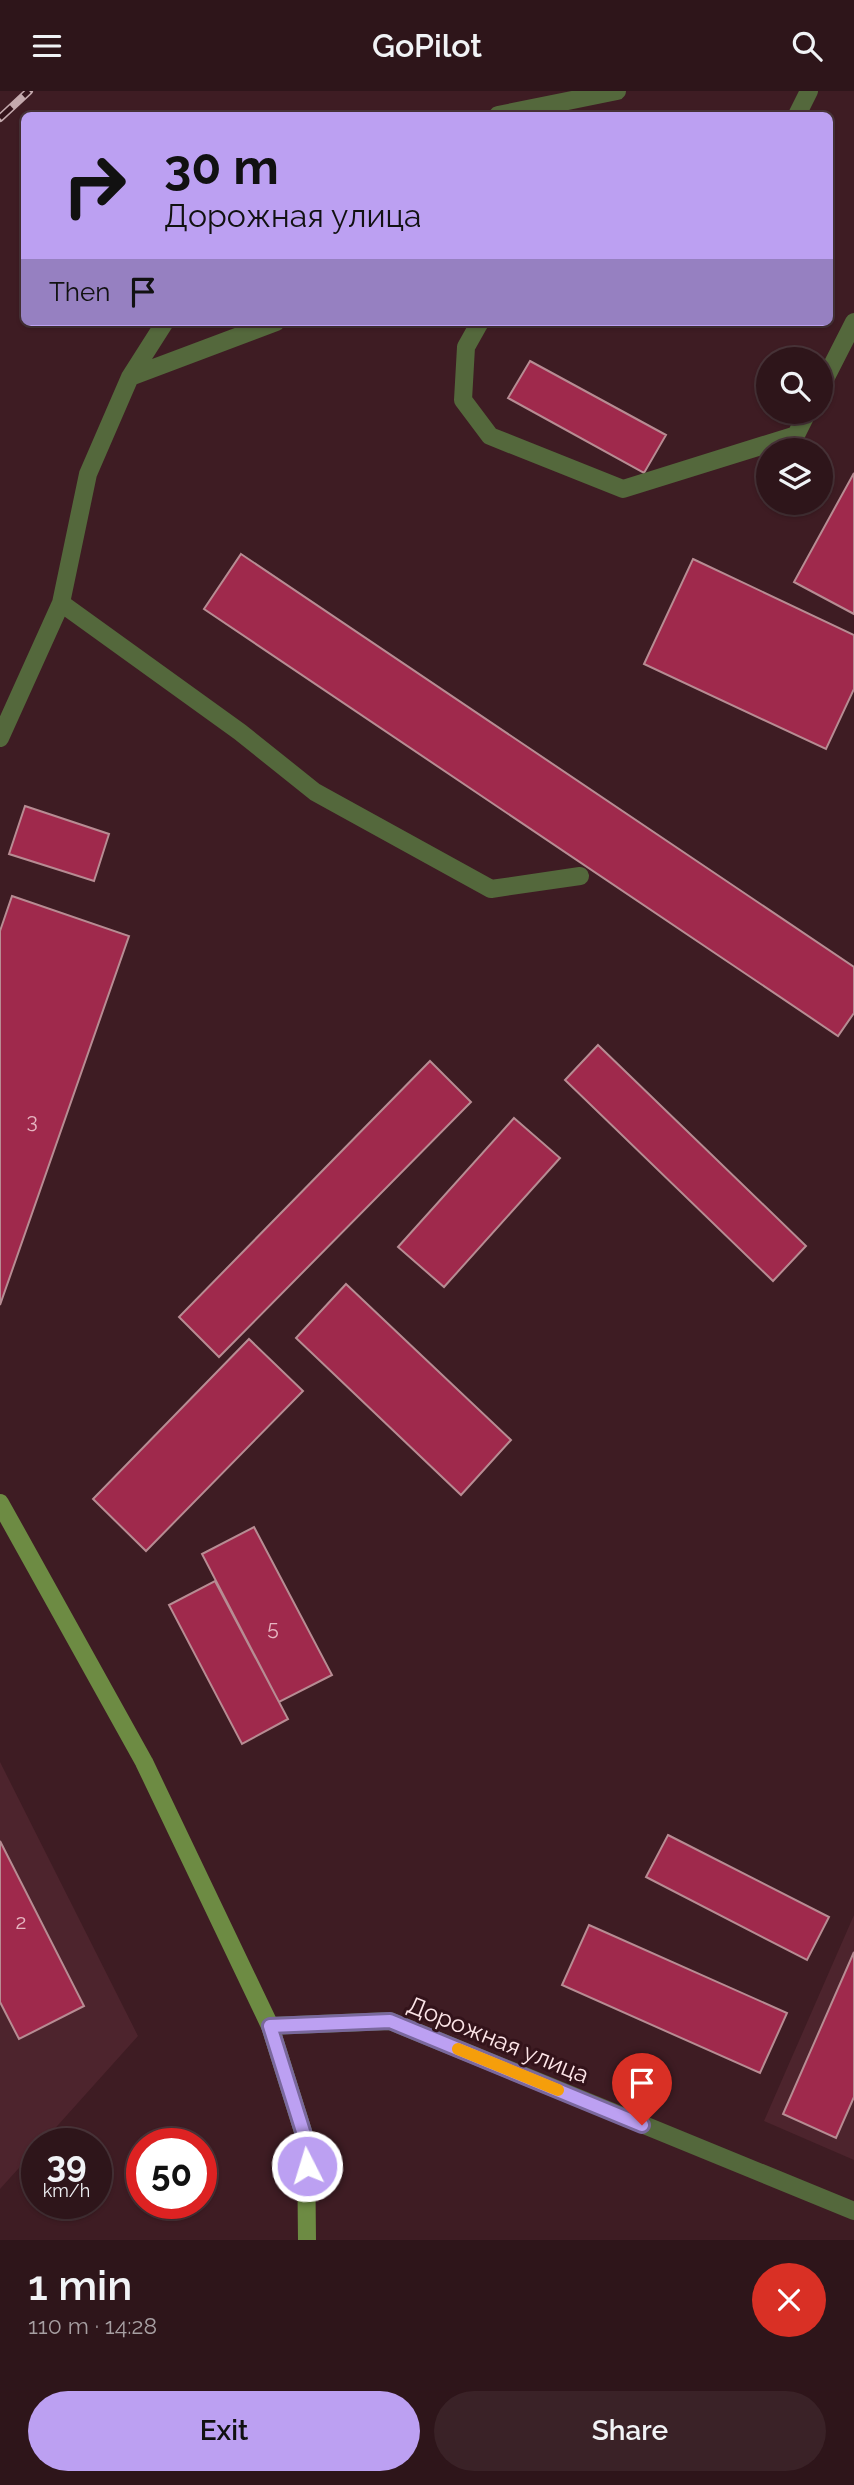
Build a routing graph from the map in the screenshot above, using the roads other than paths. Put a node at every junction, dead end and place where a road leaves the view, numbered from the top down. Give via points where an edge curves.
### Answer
1 (617, 91) edge
2 (809, 91) edge
3 (513, 112) edge
4 (798, 112) edge
5 (854, 322) edge
6 (162, 326) edge
7 (265, 326) edge
8 (478, 326) edge
9 (833, 363) edge
10 (130, 377) junction
11 (802, 424) edge
12 (61, 603) junction
13 (0, 738) edge
14 (580, 876) dead end
15 (0, 1503) edge
16 (270, 2026) junction
17 (854, 2211) edge
18 (307, 2240) edge

1 - 3 street
2 - 4 street
5 - 9 street
6 - 10 street
7 - 10 street
8 - 11 street via 466,347 463,400 490,436 623,489 796,435
10 - 12 street via 88,474
12 - 13 street
12 - 14 street via 316,792 491,889
15 - 16 main road via 144,1762
16 - 17 street, Дорожная улица via 390,2021
16 - 18 main road via 306,2141

